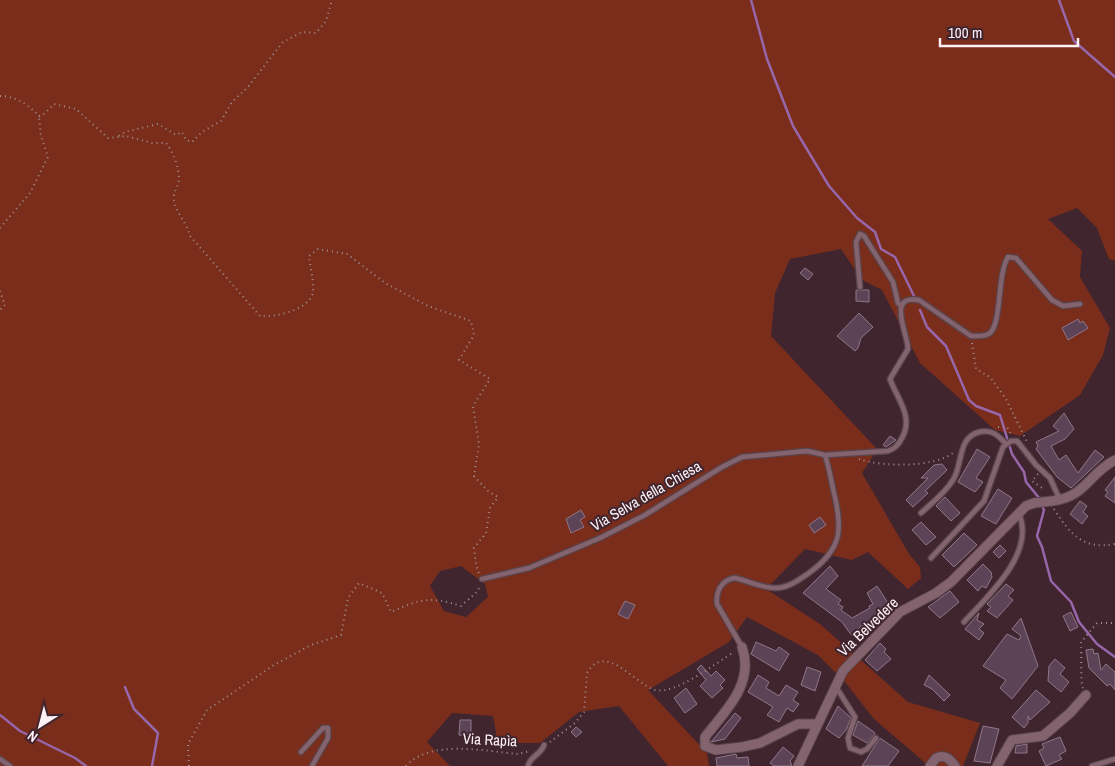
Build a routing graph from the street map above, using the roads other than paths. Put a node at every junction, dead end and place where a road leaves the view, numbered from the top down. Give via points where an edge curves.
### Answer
1 (860, 287) dead end
2 (1080, 304) dead end
3 (901, 306) junction
4 (1006, 444) junction
5 (825, 455) junction
6 (1115, 460) edge
7 (1058, 501) junction
8 (921, 513) dead end
9 (1019, 513) junction
10 (931, 558) dead end
11 (482, 579) road end
12 (964, 622) dead end
13 (742, 647) joint
14 (835, 686) junction
15 (1086, 695) road end
16 (817, 724) junction
17 (876, 738) dead end
18 (544, 745) road end
19 (301, 752) dead end
20 (0, 759) edge
21 (1115, 759) edge
22 (10, 766) edge
23 (312, 766) edge
24 (528, 766) edge
25 (798, 766) edge
26 (930, 766) edge
27 (955, 766) edge
28 (997, 766) edge
29 (1092, 766) edge

1 - 3 lane via 856,242 862,234 893,282
2 - 3 lane via 1064,306 1052,300 1016,258 1008,257 1002,267 994,325 989,333 971,336 919,300
3 - 5 lane, Via Selva della Chiesa via 908,348 890,379 905,411 905,431 899,443 888,451
4 - 7 lane via 1012,440 1050,478
4 - 8 lane via 989,431 969,438 952,482
4 - 10 lane via 984,501
5 - 11 lane, Via Selva della Chiesa via 808,451 742,457 600,538 529,568
5 - 13 lane via 839,513 837,542 825,559 794,583 774,588 734,578 720,586 717,604
6 - 7 street via 1097,472 1080,491
7 - 9 street, Via Belvedere, bridge via 1027,505
9 - 12 lane via 1022,526 1015,560 1002,580
9 - 14 street, Via Belvedere via 952,582 894,617 843,671
13 - 16 street via 742,687 705,737 708,748 716,750 754,745 793,726
14 - 16 street, Via Belvedere
14 - 17 lane via 855,717 848,738 850,748 861,752
15 - 28 street via 1043,736 1012,740
16 - 25 street, Via Belvedere
18 - 24 lane
19 - 23 lane via 323,728 328,728 328,738
20 - 22 lane
21 - 29 lane
26 - 27 street via 936,758 943,756

